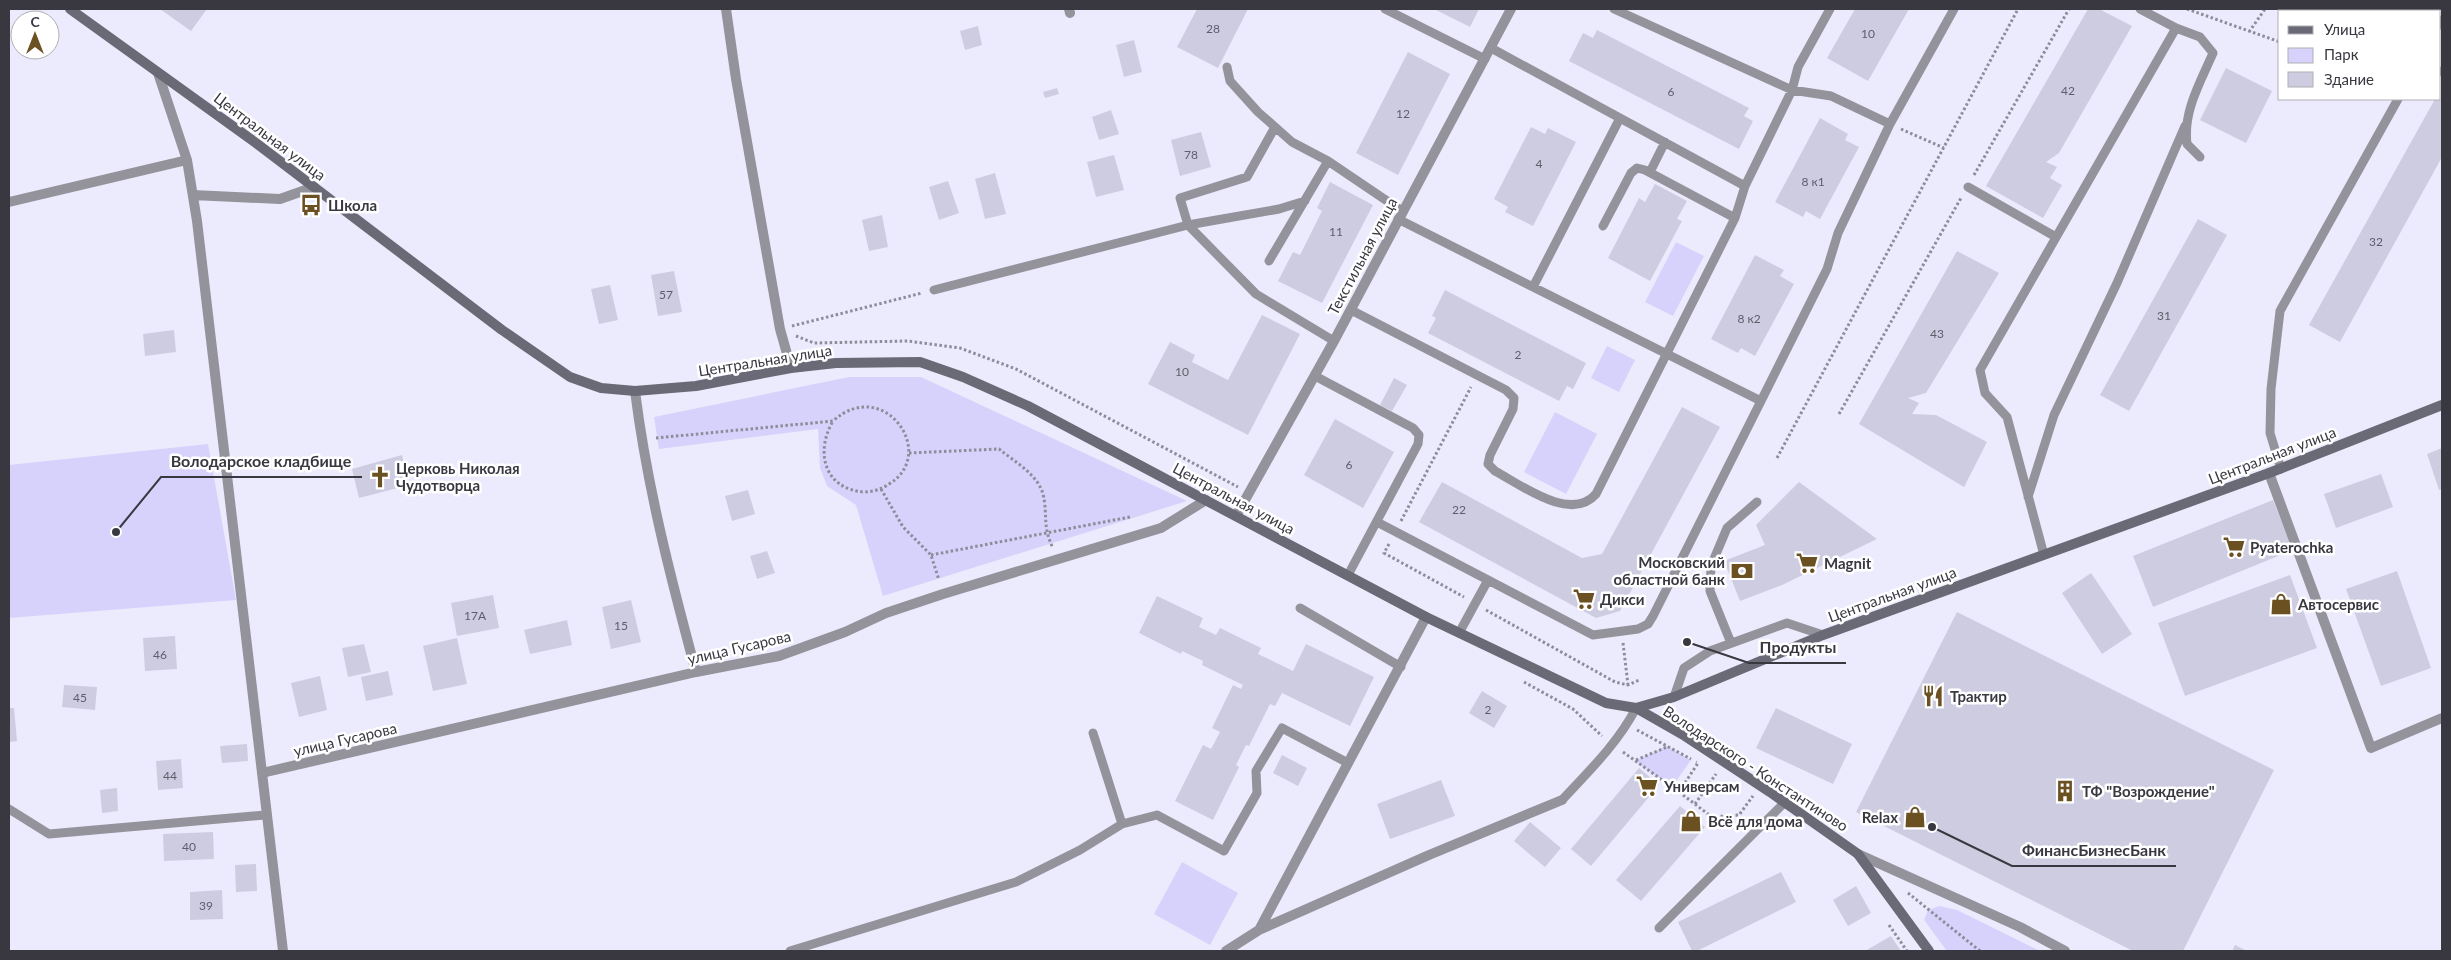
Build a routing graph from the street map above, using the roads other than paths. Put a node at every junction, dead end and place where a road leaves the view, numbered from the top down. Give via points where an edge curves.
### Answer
1 (70, 9) edge
2 (726, 9) edge
3 (1385, 9) edge
4 (1511, 9) edge
5 (1614, 9) edge
6 (1830, 9) edge
7 (1954, 9) edge
8 (2140, 9) edge
9 (2176, 28) junction
10 (1491, 48) junction
11 (1485, 59) junction
12 (1227, 67) dead end
13 (158, 73) junction
14 (1792, 90) junction
15 (2397, 100) edge
16 (1620, 118) junction
17 (1890, 124) junction
18 (2185, 126) junction
19 (1275, 127) junction
20 (1665, 142) junction
21 (2200, 157) dead end
22 (187, 160) junction
23 (1328, 161) junction
24 (1650, 172) junction
25 (1745, 186) junction
26 (314, 187) junction
27 (1968, 187) road end
28 (193, 196) junction
29 (1305, 201) junction
30 (9, 202) edge
31 (1400, 215) junction
32 (1736, 218) junction
33 (1188, 226) junction
34 (1603, 226) dead end
35 (2056, 237) junction
36 (1269, 261) dead end
37 (1533, 287) junction
38 (934, 290) road end
39 (1351, 310) junction
40 (1334, 341) junction
41 (1667, 354) junction
42 (791, 368) junction
43 (1315, 376) junction
44 (635, 391) junction
45 (1761, 401) junction
46 (2442, 405) edge
47 (2281, 469) junction
48 (2269, 473) junction
49 (2028, 497) junction
50 (1206, 500) junction
51 (1757, 502) dead end
52 (1236, 516) junction
53 (1377, 522) junction
54 (2044, 555) junction
55 (1348, 575) junction
56 (1488, 580) junction
57 (1300, 608) dead end
58 (1426, 617) junction
59 (1459, 633) junction
60 (1823, 635) junction
61 (1731, 643) junction
62 (1401, 667) junction
63 (696, 672) junction
64 (1674, 697) junction
65 (1636, 708) junction
66 (2442, 718) edge
67 (1092, 733) dead end
68 (1348, 762) junction
69 (262, 773) junction
70 (1562, 800) joint
71 (1785, 802) junction
72 (9, 809) edge
73 (265, 815) junction
74 (1122, 824) junction
75 (1858, 854) junction
76 (1659, 928) dead end
77 (1259, 930) junction
78 (283, 951) edge
79 (790, 951) edge
80 (1226, 951) edge
81 (1929, 951) edge
82 (2065, 951) edge

1 - 13 main road, Центральная улица
2 - 42 street via 780,329
3 - 11 lane
4 - 10 street, Текстильная улица
5 - 14 lane
6 - 14 lane via 1798,67
7 - 17 lane
8 - 9 lane
9 - 18 lane via 2200,37 2213,53
9 - 35 lane
10 - 11 street, Текстильная улица
10 - 16 lane
11 - 31 street, Текстильная улица
12 - 19 lane via 1230,81
13 - 22 street
13 - 26 main road, Центральная улица
14 - 17 lane via 1831,96
14 - 25 lane
15 - 47 lane via 2280,311 2271,389 2270,433
16 - 20 lane
16 - 37 lane
17 - 45 lane via 1838,233 1827,269
18 - 21 lane via 2187,144
18 - 49 lane via 2117,284 2054,415
19 - 23 lane via 1292,142
19 - 33 lane via 1247,178 1180,198
20 - 24 lane
20 - 25 lane
22 - 28 street
22 - 30 street
23 - 29 lane
23 - 31 lane
24 - 32 lane
24 - 34 lane via 1637,168 1631,173
25 - 32 lane
26 - 28 street via 280,199
26 - 44 main road, Центральная улица via 502,330 570,376 601,388
27 - 35 lane
28 - 69 street
29 - 33 lane
29 - 36 lane
31 - 37 lane
31 - 39 street, Текстильная улица
32 - 41 lane
33 - 38 lane
33 - 40 lane via 1256,294
35 - 49 lane via 1980,370 1985,393 2007,417
37 - 41 lane
39 - 40 street, Текстильная улица
39 - 41 lane via 1506,390 1514,398 1513,409 1488,464 1495,471 1556,503 1570,506 1590,501 1596,494
40 - 43 street, Текстильная улица
41 - 45 lane
42 - 44 main road, Центральная улица via 696,386
42 - 50 main road, Центральная улица via 836,363 920,362 963,376 1028,406
43 - 52 street, Текстильная улица
43 - 53 lane via 1413,428 1419,435 1418,444
44 - 63 street via 641,439 665,554
45 - 56 lane via 1648,624 1638,629 1593,635
46 - 47 main road, Центральная улица
47 - 48 main road, Центральная улица
48 - 54 main road, Центральная улица
48 - 66 street via 2371,748
49 - 54 lane
50 - 52 main road, Центральная улица
50 - 63 street, улица Гусарова via 1161,528 886,613 779,656
51 - 61 lane via 1727,528 1711,566 1710,591
52 - 55 main road, Центральная улица
53 - 55 lane
53 - 56 lane
54 - 60 main road, Центральная улица
55 - 58 main road, Центральная улица
56 - 59 lane
57 - 62 lane
58 - 59 main road, Центральная улица
58 - 62 street
59 - 65 main road, Центральная улица via 1606,703
60 - 61 lane via 1787,623
60 - 64 main road, Центральная улица
61 - 64 lane via 1710,651 1684,668
62 - 68 street
63 - 69 street, улица Гусарова
64 - 65 main road, Центральная улица
65 - 70 lane via 1613,744
65 - 71 main road, Володарского - Константиново
67 - 74 lane
68 - 74 lane via 1282,728 1256,771 1257,793 1224,851 1157,815
68 - 77 street
69 - 73 street
70 - 77 street
71 - 75 main road, Володарского - Константиново
71 - 76 lane
72 - 73 lane via 49,834
73 - 78 street
74 - 79 lane via 1080,850 1016,882
75 - 81 main road, Володарского - Константиново
75 - 82 street via 2020,927
77 - 80 street

